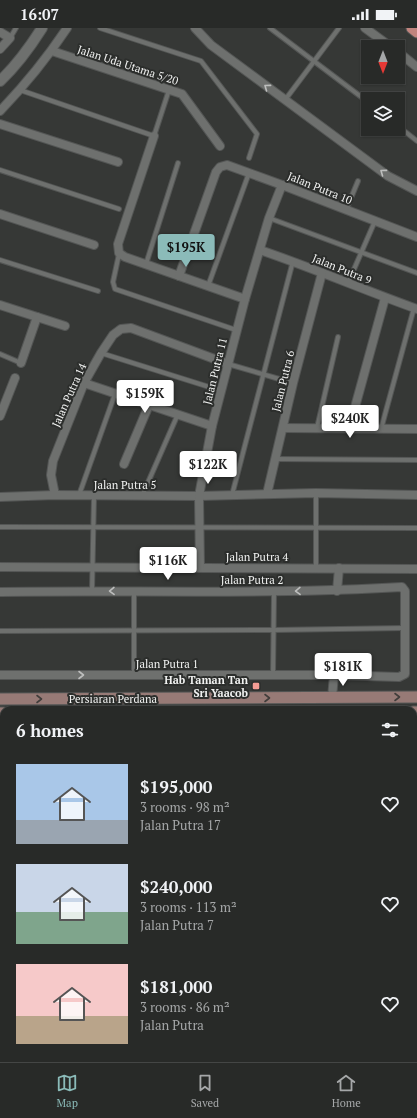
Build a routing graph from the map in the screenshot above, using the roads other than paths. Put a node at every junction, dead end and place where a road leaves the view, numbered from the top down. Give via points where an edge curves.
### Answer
1 (16, 28) edge
2 (42, 28) edge
3 (67, 28) edge
4 (100, 28) edge
5 (195, 28) edge
6 (270, 28) edge
7 (339, 28) edge
8 (365, 28) edge
9 (412, 28) edge
10 (0, 32) edge
11 (417, 32) edge
12 (10, 38) junction
13 (381, 40) edge
14 (0, 49) edge
15 (52, 51) junction
16 (405, 58) edge
17 (314, 60) junction
18 (417, 67) edge
19 (0, 81) edge
20 (169, 89) junction
21 (20, 90) junction
22 (361, 97) edge
23 (286, 100) junction
24 (0, 111) edge
25 (0, 124) edge
26 (405, 131) edge
27 (154, 136) junction
28 (417, 140) edge
29 (220, 146) dead end
30 (249, 158) dead end
31 (118, 162) dead end
32 (178, 163) dead end
33 (0, 170) edge
34 (249, 173) junction
35 (358, 181) dead end
36 (282, 185) junction
37 (417, 191) edge
38 (119, 209) dead end
39 (346, 210) junction
40 (0, 214) edge
41 (269, 218) junction
42 (375, 221) junction
43 (417, 237) edge
44 (94, 245) dead end
45 (260, 250) junction
46 (119, 253) junction
47 (360, 253) junction
48 (0, 260) edge
49 (292, 261) junction
50 (146, 265) junction
51 (417, 273) edge
52 (322, 274) junction
53 (179, 276) junction
54 (348, 283) junction
55 (208, 286) junction
56 (98, 291) dead end
57 (385, 298) junction
58 (245, 299) junction
59 (0, 305) edge
60 (415, 309) edge
61 (37, 317) junction
62 (65, 326) dead end
63 (236, 330) junction
64 (338, 338) dead end
65 (101, 353) junction
66 (0, 354) edge
67 (20, 363) joint
68 (228, 364) junction
69 (262, 375) junction
70 (15, 378) dead end
71 (84, 383) junction
72 (293, 383) junction
73 (222, 391) junction
74 (115, 394) junction
75 (148, 405) junction
76 (178, 414) junction
77 (0, 416) edge
78 (212, 426) junction
79 (283, 428) junction
80 (317, 428) junction
81 (349, 429) junction
82 (381, 429) junction
83 (417, 430) edge
84 (275, 459) junction
85 (417, 460) edge
86 (124, 464) dead end
87 (316, 493) junction
88 (267, 494) junction
89 (232, 495) junction
90 (417, 495) edge
91 (55, 496) junction
92 (79, 496) junction
93 (94, 496) junction
94 (142, 496) junction
95 (199, 496) junction
96 (0, 497) edge
97 (93, 526) junction
98 (0, 527) edge
99 (198, 527) junction
100 (315, 528) junction
101 (417, 528) edge
102 (0, 567) edge
103 (92, 567) junction
104 (200, 568) junction
105 (316, 568) junction
106 (339, 568) junction
107 (417, 569) edge
108 (134, 590) junction
109 (92, 591) junction
110 (337, 591) junction
111 (0, 592) edge
112 (274, 592) junction
113 (405, 628) junction
114 (134, 630) junction
115 (274, 630) junction
116 (0, 631) edge
117 (0, 675) edge
118 (134, 675) junction
119 (273, 675) junction
120 (334, 675) junction
121 (417, 697) edge
122 (332, 698) junction
123 (0, 699) edge

1 - 12 lane
2 - 19 street
3 - 15 street
4 - 30 lane via 201,60 257,134
23 -> 5 street via 211,45
6 - 17 lane
7 - 17 lane
8 - 13 street
9 - 11 main road
10 - 12 street
12 - 14 street
15 - 20 street, Jalan Uda Utama 5/20
15 - 21 street
16 - 18 street
17 - 22 lane
17 - 23 lane
20 - 27 lane
20 - 29 street, Jalan Uda Utama 5/20 via 182,94
21 - 24 street
21 - 27 lane
37 -> 23 street via 388,176
25 - 31 street
26 - 28 lane
27 - 46 street via 118,244
32 - 50 lane
33 - 38 lane
34 - 36 street, Jalan Putra 10
34 - 53 street, Jalan Putra 10 via 227,165 220,167 216,172
34 - 55 lane
35 - 39 lane
36 - 39 street, Jalan Putra 10
36 - 41 street, Jalan Putra 11
39 - 42 street, Jalan Putra 10
40 - 44 street
41 - 45 street, Jalan Putra 11
41 - 47 lane
42 - 43 street, Jalan Putra 10
42 - 47 lane
45 - 49 street, Jalan Putra 9
45 - 58 street, Jalan Putra 11
46 - 50 street
46 - 63 lane via 113,282 115,289
47 - 51 lane
47 - 54 lane
48 - 56 lane
49 - 52 street, Jalan Putra 9
49 - 69 lane
50 - 53 street
52 - 54 street, Jalan Putra 9
52 - 72 street, Jalan Putra 6
53 - 55 street
54 - 57 street, Jalan Putra 9
55 - 58 street
57 - 60 street, Jalan Putra 9
57 - 81 street
58 - 63 street, Jalan Putra 11
59 - 61 street
60 - 82 lane
61 - 62 street
61 - 67 street
63 - 68 street, Jalan Putra 11
64 - 80 lane
65 - 68 street, Jalan Putra 14 via 113,334 121,329 131,328
65 - 71 street, Jalan Putra 14
65 - 73 lane
66 - 67 lane
68 - 69 lane
68 - 73 street, Jalan Putra 11
69 - 72 lane
69 - 89 lane
70 - 77 street
71 - 74 street
71 - 91 street, Jalan Putra 14 via 53,461
72 - 79 street, Jalan Putra 6
73 - 78 street, Jalan Putra 11
74 - 75 street
74 - 92 lane
75 - 76 street
75 - 86 street
76 - 78 street
76 - 94 lane
78 - 95 street, Jalan Putra 11
79 - 80 street
79 - 84 street, Jalan Putra 6
80 - 81 street
81 - 82 street
82 - 83 street
84 - 85 lane
84 - 88 street, Jalan Putra 6
87 - 88 street, Jalan Putra 5
87 - 90 street, Jalan Putra 5
87 - 100 lane
88 - 89 street, Jalan Putra 5
89 - 95 street, Jalan Putra 5
91 - 92 street, Jalan Putra 5
91 - 96 street, Jalan Putra 5
92 - 93 street, Jalan Putra 5
93 - 94 street, Jalan Putra 5
93 - 97 lane
94 - 95 street, Jalan Putra 5
95 - 99 street, Jalan Putra 11
97 - 98 lane
97 - 99 lane
97 - 103 lane
99 - 100 lane
99 - 104 street, Jalan Putra 11
100 - 101 lane
100 - 105 lane
102 - 103 street, Jalan Putra 4
103 - 104 street, Jalan Putra 4
103 - 109 lane
104 - 105 street, Jalan Putra 4
105 - 106 street, Jalan Putra 4
106 - 107 street, Jalan Putra 4
106 - 110 street
108 -> 109 street, Jalan Putra 2
108 - 112 street, Jalan Putra 2
108 - 114 lane
109 - 111 street, Jalan Putra 2
110 -> 112 street, Jalan Putra 2
110 - 113 street, Jalan Putra 2 via 402,587 405,591
112 - 115 lane
113 - 115 lane
113 - 120 street, Jalan Putra 1 via 405,674 399,677
114 - 115 lane
114 - 116 lane
114 - 118 lane
115 - 119 lane
117 -> 118 street, Jalan Putra 1
118 - 119 street, Jalan Putra 1
119 - 120 street, Jalan Putra 1
120 - 122 street
122 -> 121 main road, Persiaran Perdana
123 -> 122 main road, Persiaran Perdana

